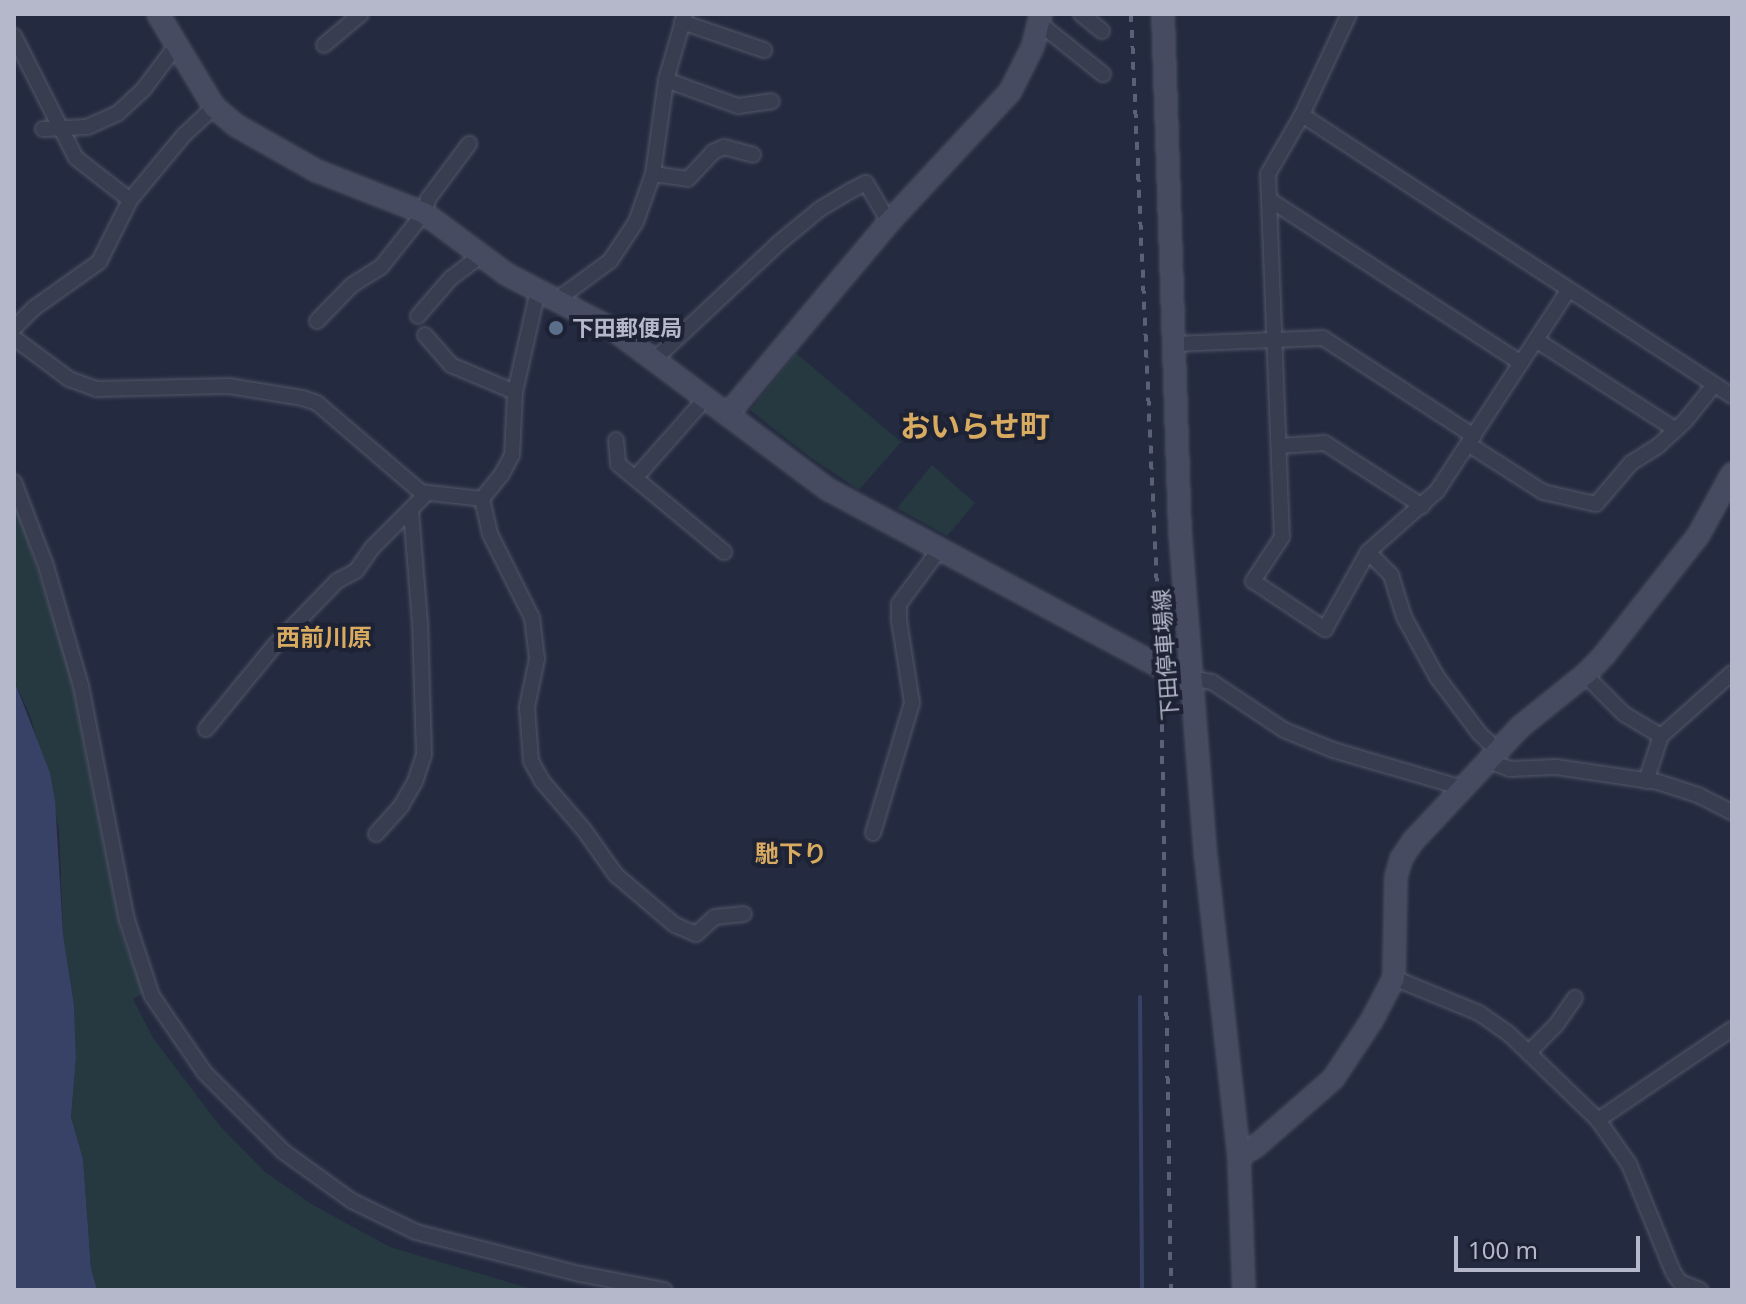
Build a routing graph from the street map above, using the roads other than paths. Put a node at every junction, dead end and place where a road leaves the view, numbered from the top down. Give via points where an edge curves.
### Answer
1 (158, 14) edge
2 (361, 14) edge
3 (1081, 14) edge
4 (1163, 14) edge
5 (1349, 14) edge
6 (684, 18) edge
7 (1040, 19) edge
8 (1102, 31) dead end
9 (14, 36) edge
10 (324, 45) dead end
11 (176, 46) junction
12 (764, 50) dead end
13 (1103, 74) dead end
14 (666, 80) junction
15 (772, 101) dead end
16 (214, 107) junction
17 (1302, 115) junction
18 (62, 128) junction
19 (43, 129) dead end
20 (469, 144) dead end
21 (753, 155) dead end
22 (653, 174) junction
23 (130, 200) junction
24 (1270, 200) junction
25 (424, 213) junction
26 (889, 222) junction
27 (480, 256) junction
28 (538, 290) junction
29 (1568, 291) junction
30 (558, 299) junction
31 (418, 316) dead end
32 (317, 321) dead end
33 (14, 328) edge
34 (425, 335) dead end
35 (14, 338) edge
36 (1275, 338) junction
37 (1536, 340) junction
38 (1175, 344) junction
39 (655, 359) junction
40 (1521, 363) junction
41 (1714, 385) junction
42 (515, 392) junction
43 (1732, 396) edge
44 (706, 398) junction
45 (728, 414) junction
46 (1676, 430) junction
47 (616, 440) dead end
48 (1471, 440) junction
49 (1279, 446) junction
50 (1732, 474) edge
51 (636, 477) junction
52 (14, 482) edge
53 (427, 493) junction
54 (482, 499) junction
55 (1422, 506) junction
56 (411, 511) junction
57 (939, 550) junction
58 (724, 552) dead end
59 (1368, 552) junction
60 (1732, 673) edge
61 (1585, 675) junction
62 (1190, 678) junction
63 (206, 729) dead end
64 (1661, 736) junction
65 (1494, 756) junction
66 (1646, 781) junction
67 (1463, 788) junction
68 (1732, 812) edge
69 (873, 833) dead end
70 (376, 834) dead end
71 (744, 914) dead end
72 (1394, 978) junction
73 (1575, 998) dead end
74 (1732, 1029) edge
75 (1529, 1052) junction
76 (1598, 1120) junction
77 (1239, 1156) junction
78 (664, 1290) edge
79 (1244, 1290) edge
80 (1700, 1290) edge

1 - 11 street
2 - 10 street
3 - 8 street
4 - 38 street, 下田停車場線
5 - 17 street
6 - 12 street
6 - 14 street
7 - 13 street
7 - 26 street via 1010,92
9 - 18 street
11 - 16 street
11 - 18 street via 118,113 87,127
14 - 15 street via 738,106
14 - 22 street
16 - 23 street
16 - 25 street via 317,171
17 - 24 street via 1268,174
17 - 29 street
18 - 19 street
18 - 23 street via 83,166
20 - 25 street via 428,199
21 - 22 street via 724,147 688,179
22 - 30 street via 620,250
23 - 33 street via 99,262
24 - 36 street
24 - 40 street
25 - 27 street
25 - 32 street via 381,267 352,285
26 - 39 street via 866,183 850,191 780,242
26 - 45 street
27 - 28 street
27 - 31 street via 451,278
28 - 30 street
28 - 42 street
29 - 37 street
29 - 41 street
30 - 39 street
34 - 42 street via 451,365
35 - 53 street via 69,379 96,389 250,387 317,403
36 - 38 street
36 - 48 street via 1323,338
36 - 49 street
37 - 40 street
37 - 46 street
38 - 62 street, 下田停車場線
39 - 44 street
40 - 48 street
41 - 43 street
41 - 46 street
42 - 54 street via 512,455
44 - 45 street
44 - 51 street
45 - 57 street via 829,490
46 - 48 street via 1631,463 1596,504 1543,492
47 - 51 street via 615,458
48 - 55 street
49 - 55 street via 1325,443
49 - 59 street via 1282,537 1253,581 1325,629
50 - 61 street via 1698,536
51 - 58 street
52 - 78 street via 46,566 81,686 127,920 152,996 205,1073 284,1152 352,1201 416,1232
53 - 54 street
53 - 56 street
54 - 71 street via 490,534 532,618 537,659 527,707 527,743 542,781 616,875 675,925 696,934 715,917
55 - 59 street
56 - 63 street via 356,571 337,581 275,645
56 - 70 street via 424,755 401,806
57 - 62 street
57 - 69 street via 899,604 912,703
59 - 65 street via 1391,575 1404,617 1437,677
60 - 64 street
61 - 64 street via 1624,714
61 - 65 street via 1520,727
62 - 67 street via 1212,682 1284,730 1321,745
62 - 77 street, 下田停車場線
64 - 66 street
65 - 66 street via 1510,769 1556,767
65 - 67 street
66 - 68 street via 1676,787
67 - 72 street via 1401,859 1394,900
72 - 75 street via 1479,1013
72 - 77 street via 1333,1079
73 - 75 street
74 - 76 street
75 - 76 street
76 - 80 street via 1629,1164 1673,1272 1680,1282
77 - 79 street, 下田停車場線

